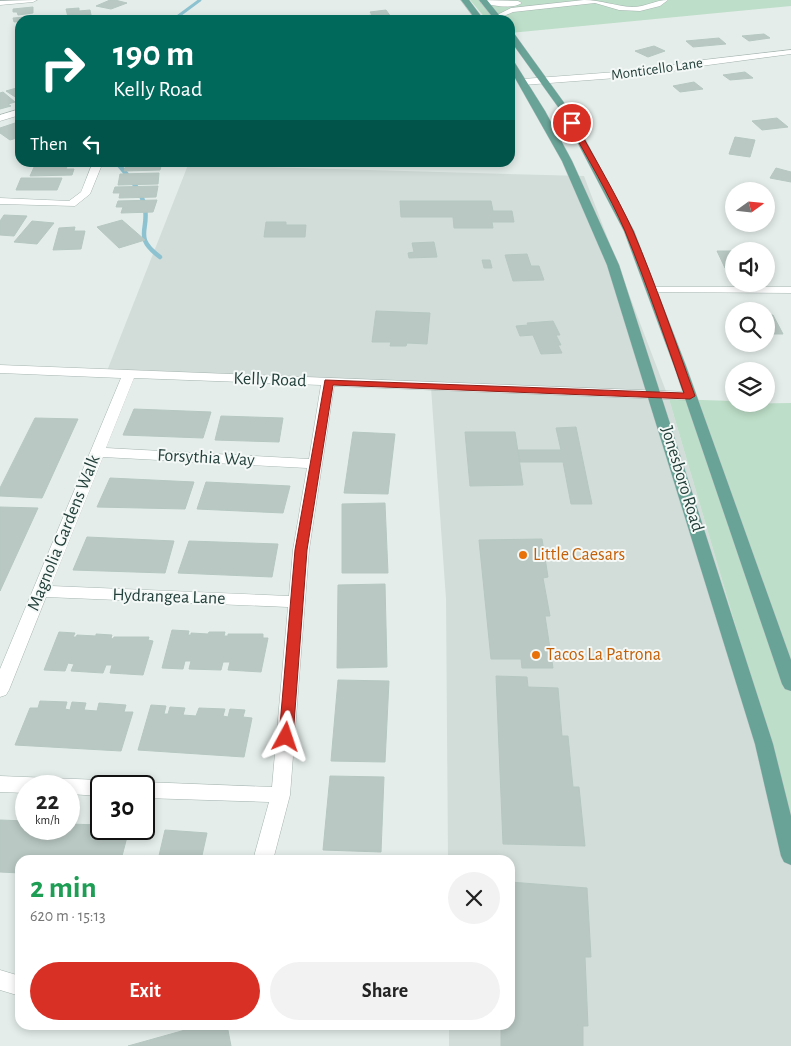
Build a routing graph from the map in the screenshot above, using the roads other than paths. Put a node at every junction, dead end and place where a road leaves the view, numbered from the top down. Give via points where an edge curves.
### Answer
1 (33, 0) edge
2 (465, 0) edge
3 (559, 0) edge
4 (664, 0) edge
5 (484, 1) edge
6 (595, 1) edge
7 (0, 3) edge
8 (476, 15) edge
9 (496, 15) edge
10 (503, 15) edge
11 (515, 41) edge
12 (791, 52) edge
13 (515, 70) edge
14 (544, 80) junction
15 (523, 82) junction
16 (15, 114) edge
17 (0, 118) edge
18 (96, 167) edge
19 (0, 201) edge
20 (652, 290) junction
21 (791, 290) edge
22 (0, 369) edge
23 (129, 375) junction
24 (328, 382) junction
25 (656, 395) junction
26 (690, 396) junction
27 (97, 452) junction
28 (315, 464) junction
29 (40, 591) junction
30 (297, 602) junction
31 (791, 684) edge
32 (0, 690) edge
33 (0, 784) edge
34 (15, 784) edge
35 (155, 790) edge
36 (281, 795) junction
37 (264, 855) edge
38 (791, 856) edge
39 (0, 980) edge
40 (15, 984) edge

1 - 7 street
2 - 8 main road
3 - 5 street via 509,4
4 - 6 street via 658,5 633,8
5 - 9 main road
6 - 10 street via 511,10
11 - 14 main road, Jonesboro Road
12 - 14 street, Monticello Lane via 656,72
13 - 15 main road, Jonesboro Road
14 - 15 street, Monticello Lane
14 - 20 main road, Jonesboro Road via 579,135 614,200
15 - 25 main road, Jonesboro Road via 595,217
16 - 17 street
18 - 19 street via 85,194 71,204
20 - 21 street
20 - 26 main road, Jonesboro Road
22 - 23 street, Kelly Road
23 - 24 street, Kelly Road
23 - 27 street, Magnolia Gardens Walk
24 - 25 street, Kelly Road
24 - 28 street
25 - 26 street, Kelly Road
25 - 38 main road, Jonesboro Road via 764,744
26 - 31 main road, Jonesboro Road
27 - 28 street, Forsythia Way
27 - 29 street, Magnolia Gardens Walk
28 - 30 street via 301,550
29 - 30 street, Hydrangea Lane
29 - 32 street, Magnolia Gardens Walk
30 - 36 street
33 - 34 street
35 - 36 street
36 - 37 street
39 - 40 street

